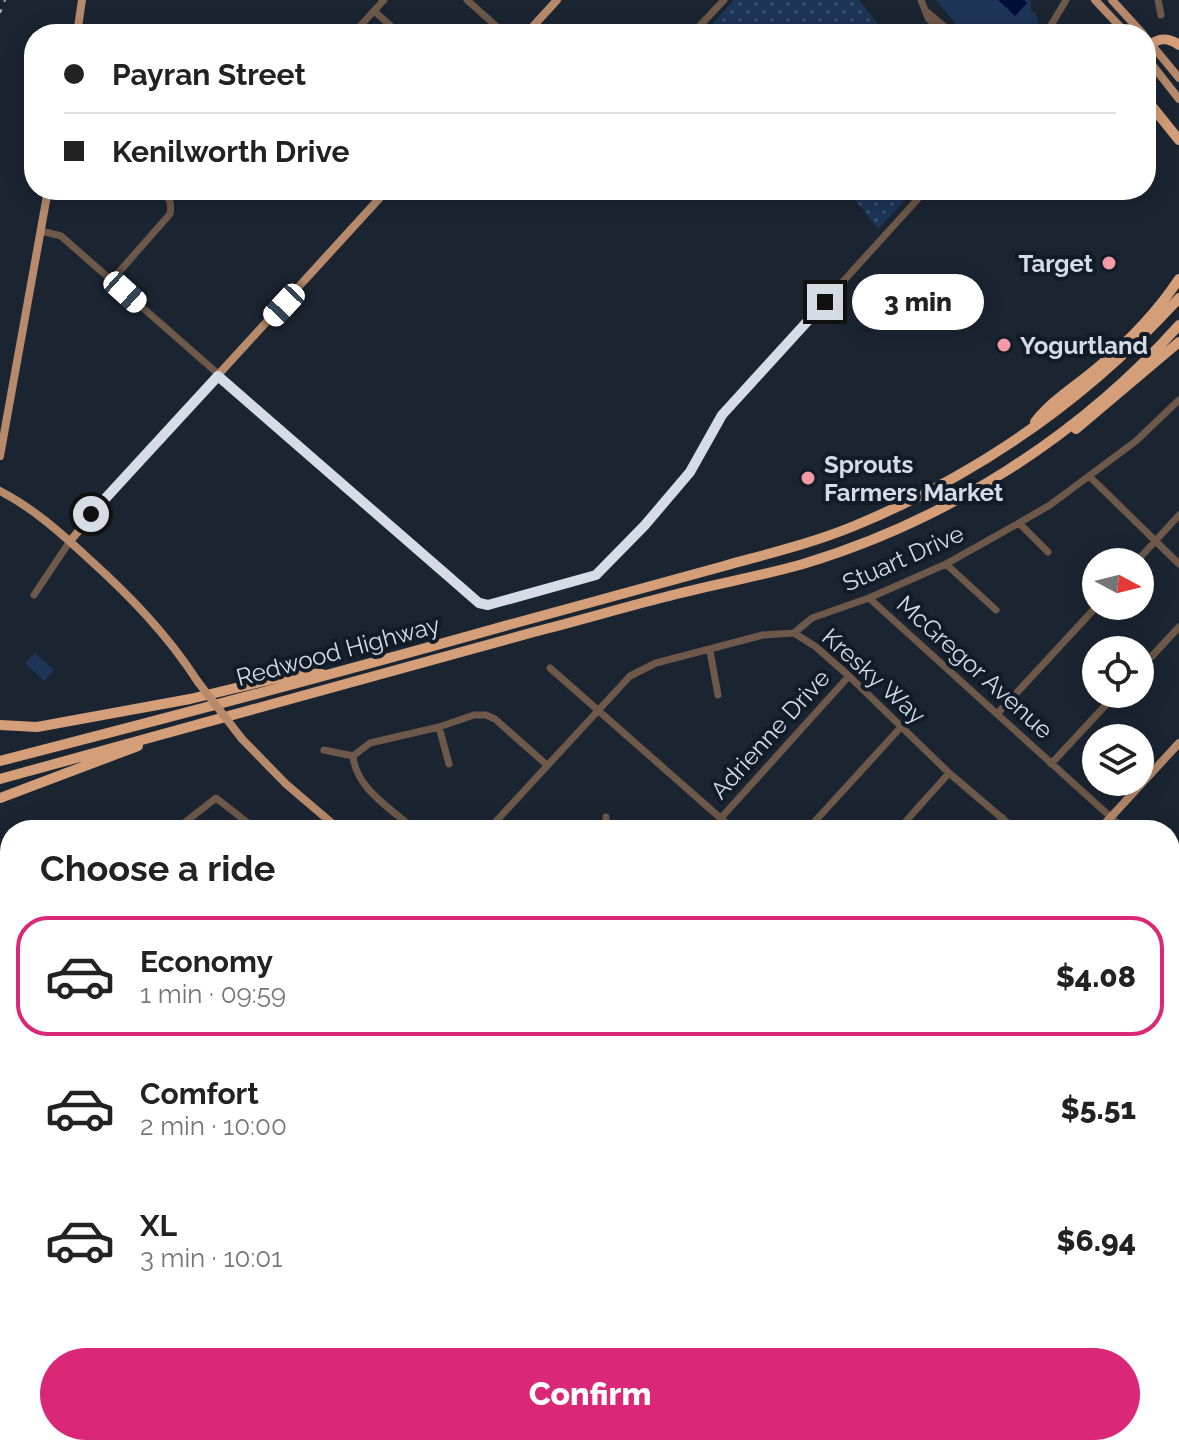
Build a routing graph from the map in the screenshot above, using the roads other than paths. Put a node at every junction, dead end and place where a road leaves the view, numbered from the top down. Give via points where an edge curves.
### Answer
1 (82, 0) edge
2 (384, 0) edge
3 (467, 0) edge
4 (557, 0) edge
5 (724, 0) edge
6 (921, 0) edge
7 (1066, 0) edge
8 (1095, 0) edge
9 (1112, 0) edge
10 (1158, 0) edge
11 (374, 11) junction
12 (925, 11) junction
13 (1161, 15) dead end
14 (78, 24) edge
15 (362, 24) edge
16 (389, 24) edge
17 (494, 24) edge
18 (535, 24) edge
19 (701, 24) edge
20 (934, 24) edge
21 (941, 24) edge
22 (1052, 24) edge
23 (1118, 24) edge
24 (1132, 24) edge
25 (1156, 40) edge
26 (1179, 45) edge
27 (1156, 52) edge
28 (1156, 70) edge
29 (1179, 78) edge
30 (1179, 99) edge
31 (1156, 111) edge
32 (1179, 140) edge
33 (46, 200) edge
34 (169, 200) edge
35 (378, 200) edge
36 (917, 200) edge
37 (41, 231) junction
38 (1179, 279) edge
39 (111, 281) junction
40 (1179, 298) edge
41 (1179, 325) edge
42 (1179, 342) edge
43 (218, 376) junction
44 (1179, 400) edge
45 (1026, 432) junction
46 (1063, 432) junction
47 (0, 456) edge
48 (1089, 476) junction
49 (0, 491) edge
50 (1179, 515) edge
51 (1019, 523) junction
52 (70, 541) junction
53 (1155, 541) junction
54 (1149, 548) edge
55 (1048, 552) dead end
56 (946, 564) junction
57 (1179, 564) edge
58 (34, 595) dead end
59 (869, 598) junction
60 (996, 610) dead end
61 (1084, 620) edge
62 (1179, 627) edge
63 (794, 633) junction
64 (710, 651) junction
65 (1154, 654) edge
66 (550, 668) dead end
67 (332, 675) junction
68 (849, 676) junction
69 (718, 695) dead end
70 (1103, 708) edge
71 (598, 709) junction
72 (997, 714) junction
73 (211, 719) junction
74 (0, 725) edge
75 (439, 727) junction
76 (901, 727) junction
77 (1179, 743) edge
78 (324, 750) dead end
79 (353, 756) junction
80 (0, 761) edge
81 (449, 764) dead end
82 (1051, 764) junction
83 (547, 765) junction
84 (949, 773) junction
85 (0, 779) edge
86 (0, 798) edge
87 (1111, 817) junction
88 (721, 818) joint
89 (1003, 818) edge
90 (188, 820) edge
91 (244, 820) edge
92 (328, 820) edge
93 (404, 820) edge
94 (497, 820) edge
95 (816, 820) edge
96 (907, 820) edge
97 (1108, 820) edge
98 (1114, 820) edge

1 - 14 main road
2 - 11 street
3 - 17 street
4 - 18 main road
5 - 19 street
6 - 12 street
7 - 22 street
8 - 23 main road
9 - 24 main road
10 - 13 street
11 - 15 street
11 - 16 street
12 - 20 street
12 - 21 street
25 - 26 highway
27 - 29 main road
28 - 30 main road
31 - 32 highway
33 - 37 main road
34 - 39 street via 170,214
35 - 43 main road
36 - 43 street via 722,415 690,472 596,575 484,605
37 - 39 street via 61,236
37 - 47 main road
38 - 45 highway via 1135,331 1047,407
39 - 43 street
40 - 45 highway, Redwood Highway via 1104,374
41 - 46 highway, Redwood Highway
42 - 46 highway via 1086,422
43 - 52 main road
44 - 48 street, Stuart Drive
45 - 67 highway, Redwood Highway via 968,471 851,528
46 - 73 highway, Redwood Highway via 995,478 856,546
48 - 51 street, Stuart Drive
48 - 53 street
49 - 52 main road
50 - 53 street
51 - 55 street
51 - 56 street, Stuart Drive
52 - 58 street
52 - 92 main road, bridge via 146,613 242,739
53 - 54 street
53 - 57 street
56 - 59 street, Stuart Drive
56 - 60 street
59 - 63 street, Stuart Drive via 812,618
59 - 72 street, McGregor Avenue
61 - 72 street
62 - 65 street
63 - 64 street, Kresky Way via 763,635
63 - 68 street, Kresky Way
64 - 69 street
64 - 71 street, Kresky Way via 656,663 630,676
66 - 71 street
67 - 74 highway via 298,673 37,727
67 - 80 highway, Redwood Highway
68 - 76 street, Kresky Way
68 - 88 street, Adrienne Drive
70 - 82 street
71 - 83 street, Kresky Way
71 - 88 street
72 - 82 street, McGregor Avenue
73 - 85 highway, Redwood Highway
73 - 86 highway
75 - 79 street via 370,743
75 - 81 street
75 - 83 street via 486,715
76 - 84 street, Kresky Way
76 - 95 street
77 - 87 main road
78 - 79 street
79 - 93 street via 355,772 366,787
82 - 87 street, McGregor Avenue
83 - 94 street, Kresky Way
84 - 89 street, Kresky Way
84 - 96 street
87 - 97 main road
87 - 98 street, McGregor Avenue
90 - 91 street via 216,798

